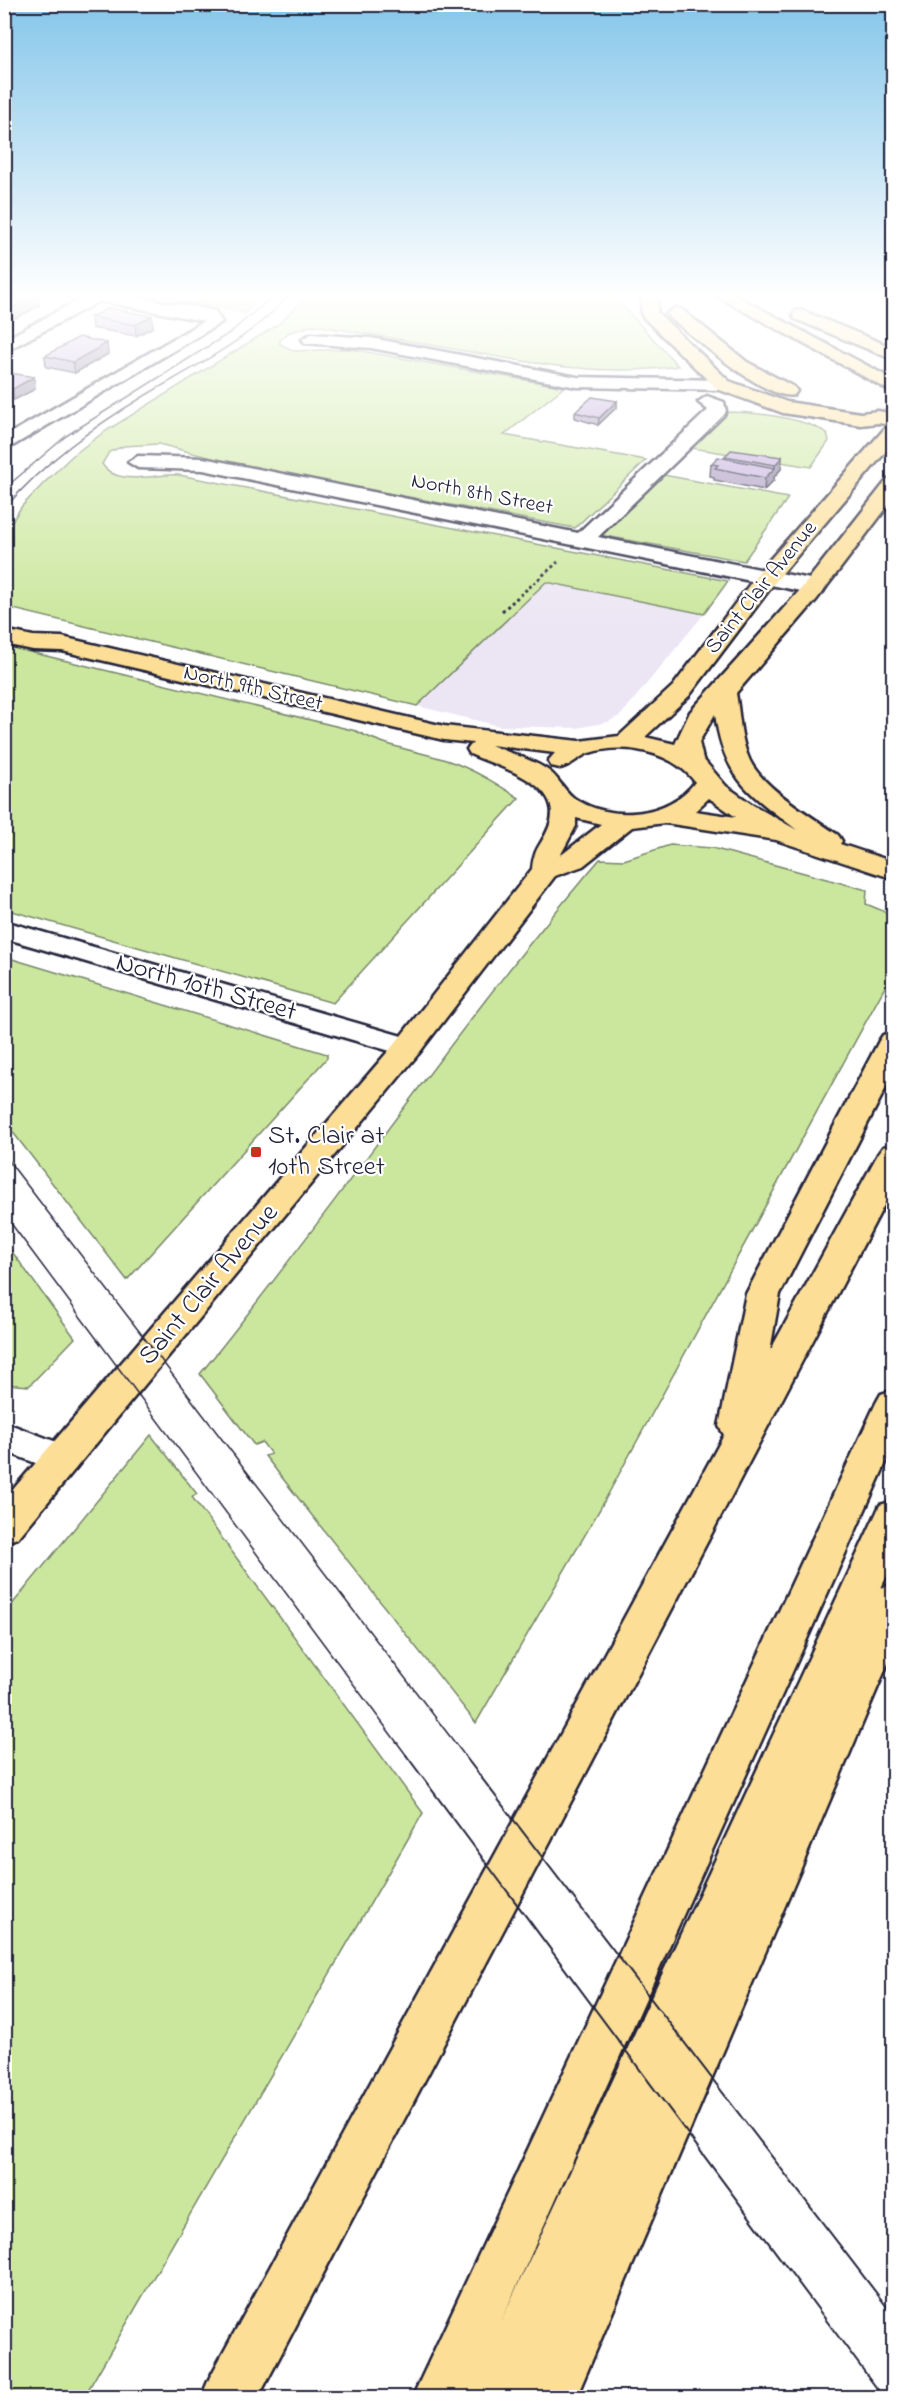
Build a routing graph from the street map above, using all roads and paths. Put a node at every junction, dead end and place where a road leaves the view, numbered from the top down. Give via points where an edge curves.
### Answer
1 (73, 405) edge
2 (715, 405) edge
3 (778, 405) edge
4 (823, 405) edge
5 (856, 405) edge
6 (832, 409) junction
7 (888, 422) edge
8 (4, 425) edge
9 (30, 430) junction
10 (4, 445) edge
11 (859, 447) junction
12 (138, 462) dead end
13 (894, 484) edge
14 (583, 540) junction
15 (767, 577) junction
16 (815, 587) junction
17 (502, 611) dead end
18 (4, 621) edge
19 (4, 637) edge
20 (62, 644) junction
21 (724, 692) junction
22 (444, 733) junction
23 (626, 742) junction
24 (578, 748) junction
25 (691, 761) junction
26 (706, 783) junction
27 (557, 793) junction
28 (663, 816) junction
29 (626, 820) junction
30 (781, 833) junction
31 (847, 855) junction
32 (545, 870) junction
33 (894, 871) edge
34 (4, 929) edge
35 (894, 1041) edge
36 (408, 1047) junction
37 (894, 1154) edge
38 (894, 1403) edge
39 (4, 1436) edge
40 (63, 1459) junction
41 (731, 1461) junction
42 (894, 1516) edge
43 (4, 1527) edge
44 (894, 1600) edge
45 (228, 2397) edge
46 (439, 2397) edge
47 (489, 2397) edge
48 (548, 2397) edge

1 - 9 street
2 - 14 street via 717,411
3 - 6 main road
4 - 6 main road
5 - 6 main road
6 - 7 main road via 861,420
6 - 11 main road
7 - 11 main road, Saint Clair Avenue
8 - 9 street
9 - 10 street
11 - 15 main road, Saint Clair Avenue
12 - 14 street, North 8th Street via 203,464
13 - 16 main road, Saint Clair Avenue
14 - 15 street, North 8th Street
14 - 17 path
15 - 16 street, North 8th Street
15 - 23 main road, Saint Clair Avenue via 681,690
16 - 21 main road, Saint Clair Avenue
18 - 20 main road, North 9th Street via 48,632
19 - 20 main road, North 9th Street
20 - 22 main road, North 9th Street
21 - 25 main road, Saint Clair Avenue via 699,717 687,742
21 - 31 main road via 739,764 765,791
22 - 24 main road, North 9th Street
22 - 27 main road, North 9th Street via 526,768
23 - 24 main road, North 9th Street
23 - 25 main road, North 9th Street via 659,747
24 - 27 main road, Saint Clair Avenue via 555,764
25 - 26 main road
26 - 28 main road via 693,804
26 - 30 main road
27 - 29 main road, North 9th Street via 591,815
27 - 32 main road, Saint Clair Avenue via 563,826 547,852
28 - 29 main road
28 - 30 main road
29 - 32 main road via 574,860
30 - 31 main road
31 - 33 main road
32 - 36 main road, Saint Clair Avenue
34 - 36 street, North 10th Street
35 - 41 main road via 764,1294
36 - 40 main road, Saint Clair Avenue
37 - 41 main road
38 - 46 main road
39 - 40 street
40 - 43 main road, Saint Clair Avenue
41 - 45 main road
42 - 47 main road via 512,2359
44 - 48 main road

